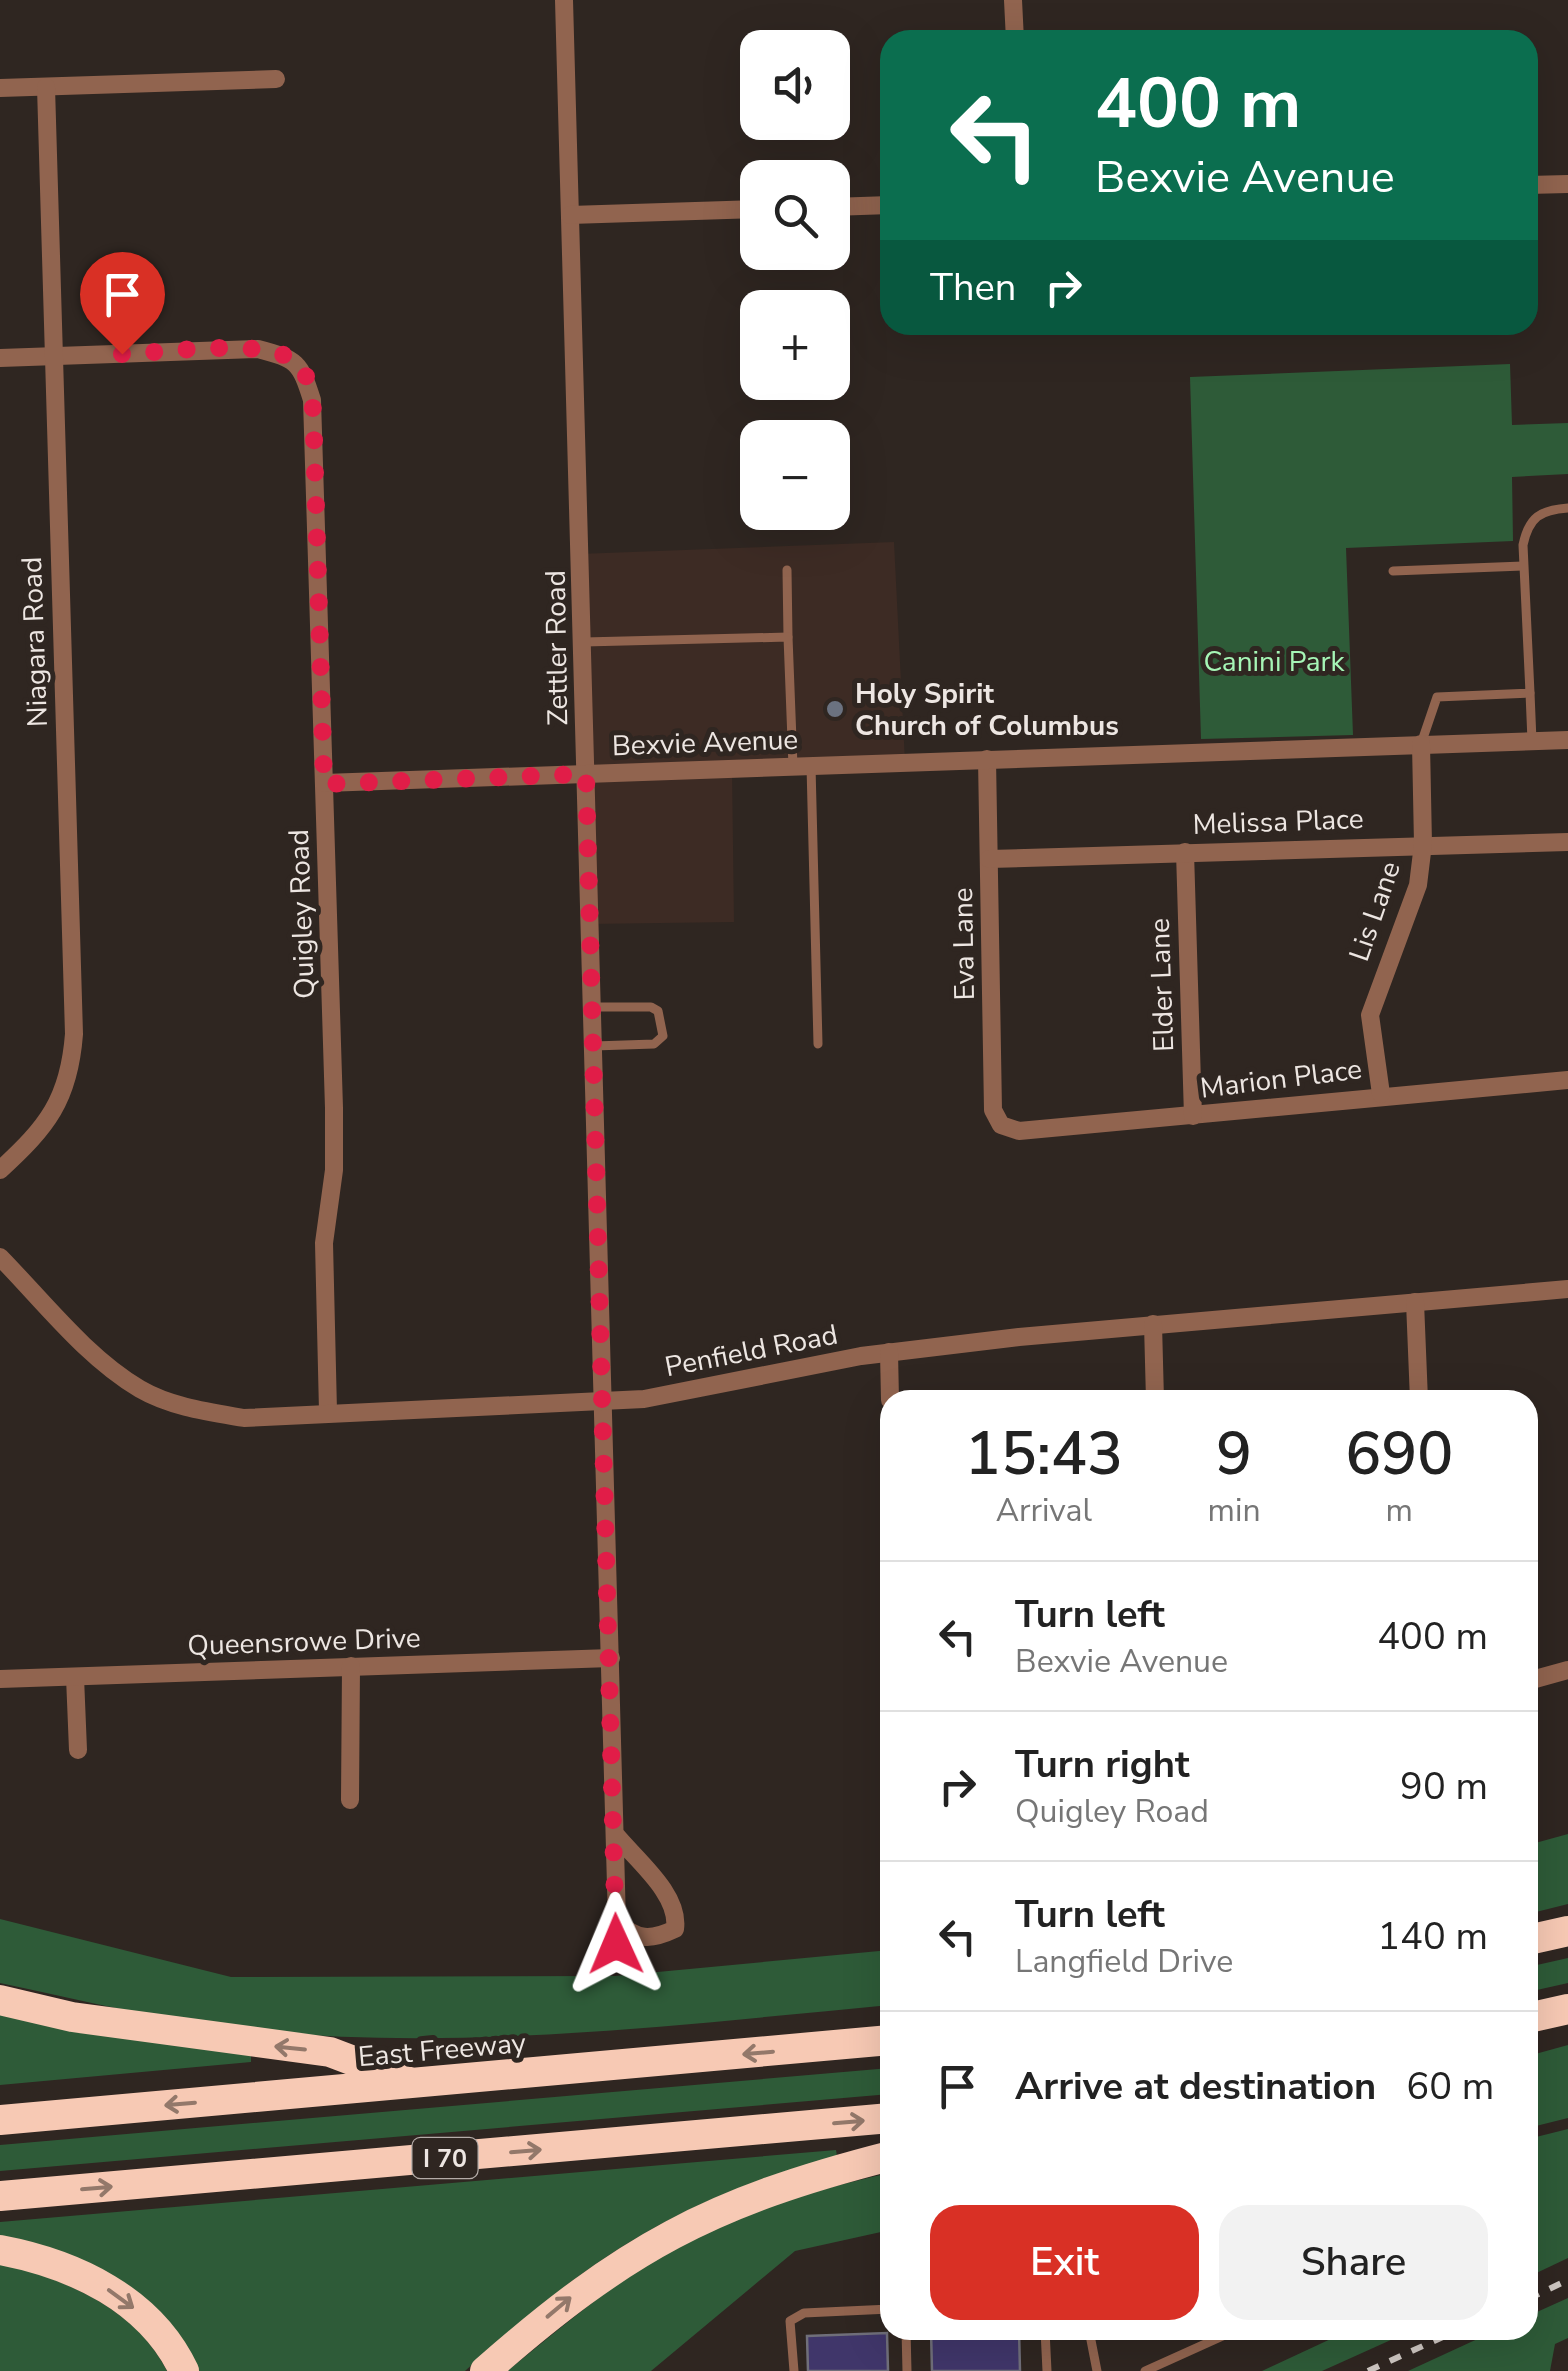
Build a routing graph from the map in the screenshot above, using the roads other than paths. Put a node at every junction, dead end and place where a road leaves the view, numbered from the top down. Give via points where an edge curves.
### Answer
1 (564, 0) edge
2 (1013, 0) edge
3 (1014, 30) edge
4 (276, 79) dead end
5 (46, 87) junction
6 (0, 88) edge
7 (1568, 184) edge
8 (1538, 185) edge
9 (880, 205) edge
10 (850, 206) edge
11 (740, 210) edge
12 (570, 215) junction
13 (53, 356) junction
14 (0, 358) edge
15 (1568, 508) edge
16 (1523, 566) junction
17 (788, 570) dead end
18 (1394, 571) dead end
19 (788, 637) junction
20 (584, 642) junction
21 (1530, 694) junction
22 (1532, 740) junction
23 (1568, 740) edge
24 (1421, 744) junction
25 (988, 759) junction
26 (802, 766) junction
27 (586, 774) junction
28 (324, 784) junction
29 (1568, 842) edge
30 (1423, 844) junction
31 (1185, 852) junction
32 (989, 859) junction
33 (592, 1007) junction
34 (818, 1044) dead end
35 (594, 1046) junction
36 (1568, 1080) edge
37 (1381, 1094) junction
38 (1193, 1116) junction
39 (1001, 1125) joint
40 (0, 1170) edge
41 (0, 1257) edge
42 (1568, 1289) edge
43 (1416, 1302) junction
44 (1153, 1324) junction
45 (889, 1352) junction
46 (890, 1390) edge
47 (1155, 1390) edge
48 (1418, 1390) edge
49 (604, 1400) junction
50 (328, 1411) junction
51 (611, 1658) junction
52 (351, 1666) junction
53 (1568, 1670) edge
54 (75, 1677) junction
55 (1538, 1678) edge
56 (0, 1680) edge
57 (78, 1750) dead end
58 (350, 1800) dead end
59 (615, 1834) junction
60 (617, 1922) junction
61 (1568, 1931) edge
62 (1538, 1938) edge
63 (616, 1966) dead end
64 (0, 2000) edge
65 (1568, 2009) edge
66 (1538, 2016) edge
67 (880, 2041) edge
68 (417, 2085) junction
69 (880, 2119) edge
70 (0, 2120) edge
71 (880, 2159) edge
72 (0, 2196) edge
73 (0, 2250) edge
74 (880, 2309) edge
75 (906, 2340) edge
76 (1046, 2340) edge
77 (1092, 2340) edge
78 (1214, 2340) edge
79 (184, 2371) edge
80 (486, 2371) edge
81 (794, 2371) edge
82 (907, 2371) edge
83 (1047, 2371) edge
84 (1097, 2371) edge
85 (1145, 2371) edge

1 - 12 street, Zettler Road
2 - 3 street
4 - 5 street
5 - 6 street
5 - 13 street, Niagara Road
7 - 8 street
9 - 10 street
11 - 12 street
12 - 20 street, Zettler Road
13 - 14 street
13 - 28 street, Quigley Road via 258,350 294,359 312,400
13 - 40 street, Niagara Road via 74,1034 62,1099
15 - 16 lane via 1548,510 1527,525
16 - 18 lane
16 - 21 lane
17 - 19 lane
19 - 20 lane
19 - 26 lane
20 - 27 street, Zettler Road
21 - 22 lane
21 - 24 lane via 1437,697
22 - 23 street, Bexvie Avenue
22 - 24 street, Bexvie Avenue
24 - 25 street, Bexvie Avenue
24 - 30 street, Lis Lane
25 - 26 street, Bexvie Avenue
25 - 32 street, Eva Lane
26 - 27 street, Bexvie Avenue
26 - 34 lane
27 - 28 street, Bexvie Avenue
27 - 33 street, Zettler Road
28 - 50 street, Quigley Road via 334,1108 324,1243
29 - 30 street, Melissa Place
30 - 31 street, Melissa Place
30 - 37 street, Lis Lane via 1418,885 1370,1015
31 - 32 street, Melissa Place
31 - 38 street, Elder Lane
32 - 39 street, Eva Lane via 993,1110
33 - 35 street, Zettler Road
33 - 35 lane via 650,1007 658,1011 663,1036 654,1044
35 - 49 street, Zettler Road
36 - 37 street, Marion Place
37 - 38 street, Marion Place
38 - 39 street, Marion Place via 1019,1131
41 - 50 street, Penfield Road via 103,1362 142,1390 188,1408 244,1418
42 - 43 street, Penfield Road
43 - 44 street, Penfield Road
43 - 48 street
44 - 45 street, Penfield Road
44 - 47 street
45 - 46 street
45 - 49 street, Penfield Road via 644,1399
49 - 50 street, Penfield Road
49 - 51 street, Zettler Road
51 - 52 street, Queensrowe Drive
51 - 59 street, Zettler Road
52 - 54 street, Queensrowe Drive
52 - 58 street
53 - 55 street
54 - 56 street, Queensrowe Drive
54 - 57 street
59 - 60 street, Zettler Road
59 - 60 street via 677,1914 674,1929 656,1938 635,1938
60 - 63 lane
61 - 62 highway
68 -> 64 highway via 330,2052 72,2017
65 - 66 highway
67 -> 68 highway, East Freeway
68 -> 70 highway, East Freeway
72 -> 69 highway, I 70
80 -> 71 highway via 584,2287 680,2227 776,2187
73 -> 79 highway via 72,2269 123,2298 165,2340
74 - 81 lane via 804,2313 790,2321
75 - 82 lane
76 - 83 lane
77 - 84 lane
78 - 85 lane

